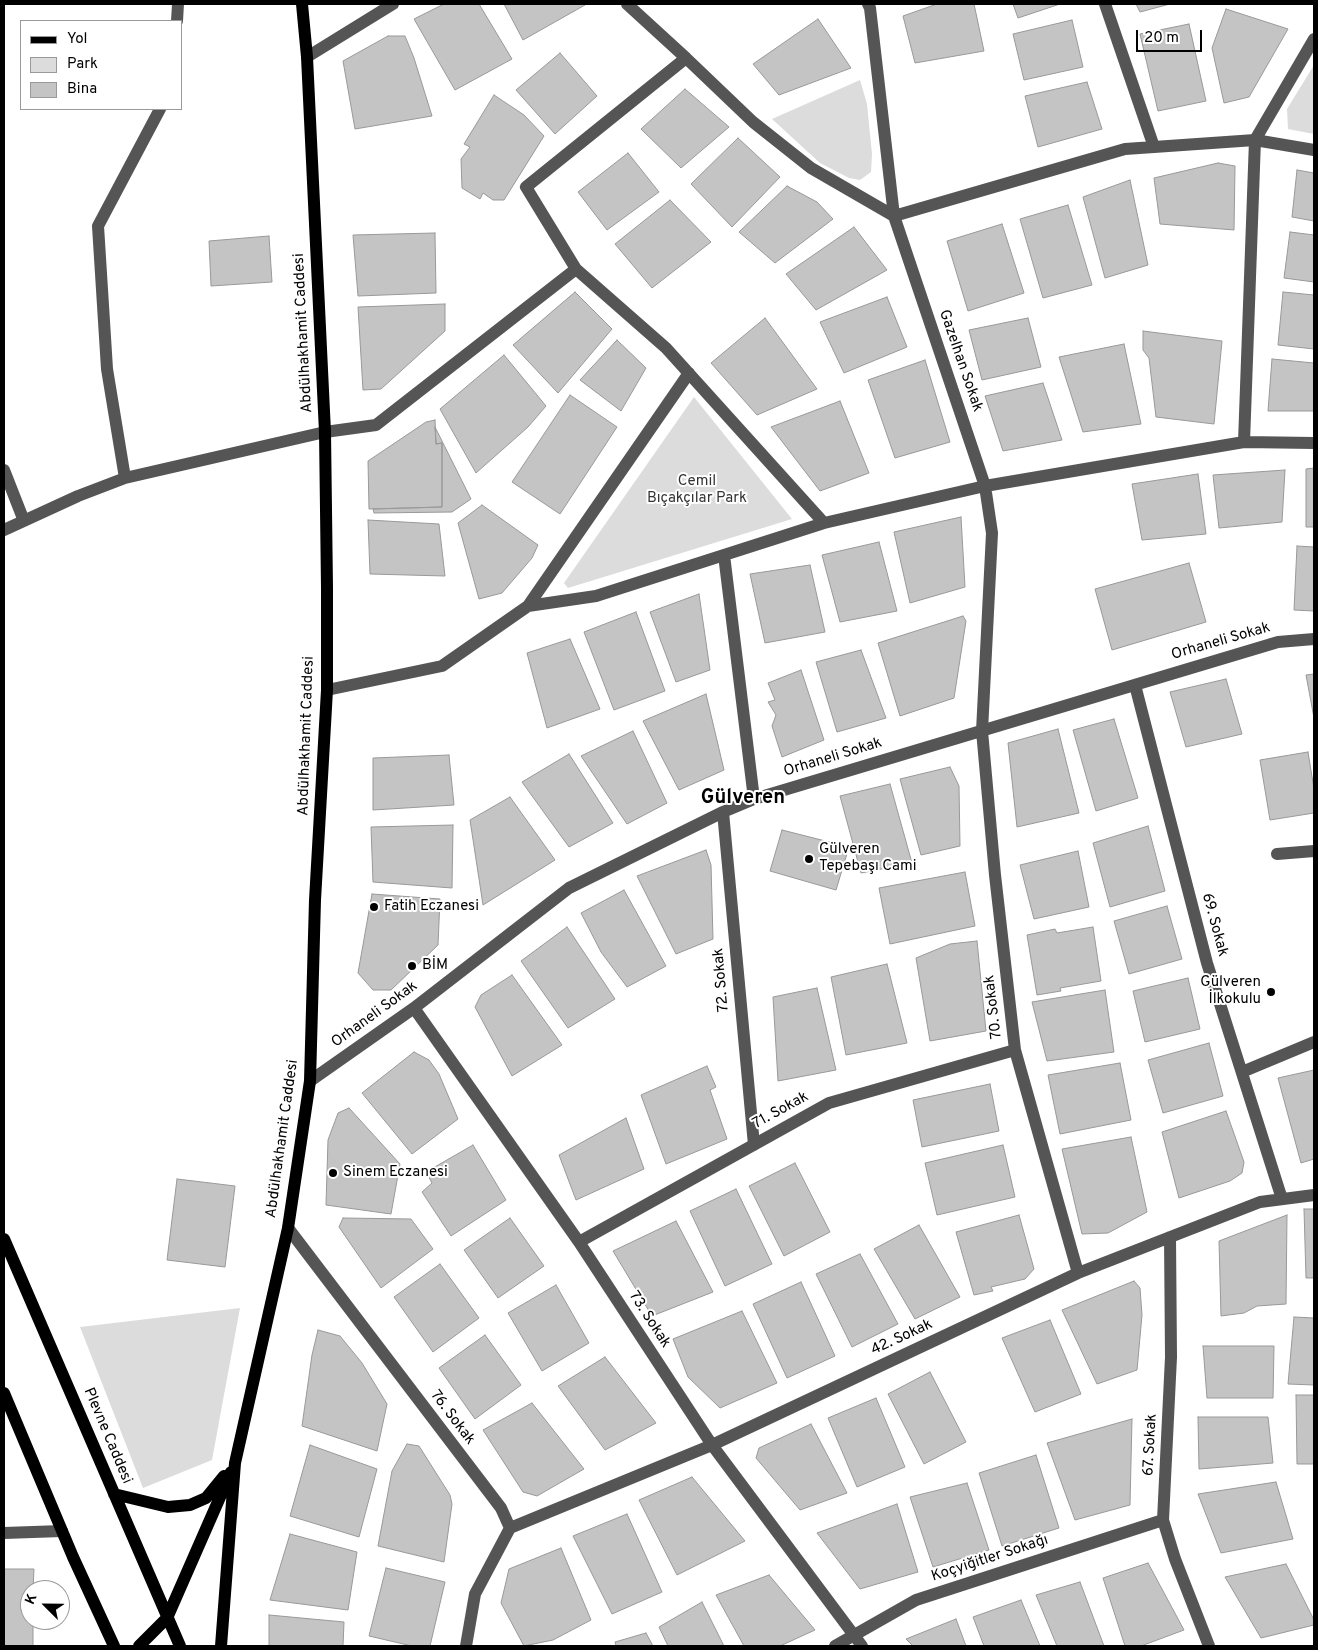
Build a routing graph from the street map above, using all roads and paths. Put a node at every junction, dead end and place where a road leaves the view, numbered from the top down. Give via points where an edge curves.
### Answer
1 (178, 4) edge
2 (302, 4) edge
3 (393, 4) edge
4 (627, 4) edge
5 (1105, 4) edge
6 (873, 5) edge
7 (177, 20) edge
8 (1314, 39) edge
9 (307, 57) junction
10 (686, 58) junction
11 (159, 110) edge
12 (1255, 140) junction
13 (1154, 147) junction
14 (1314, 150) edge
15 (894, 216) junction
16 (576, 269) junction
17 (689, 373) junction
18 (325, 432) junction
19 (1244, 442) junction
20 (1314, 443) edge
21 (4, 470) edge
22 (125, 478) junction
23 (985, 486) junction
24 (24, 521) junction
25 (824, 524) junction
26 (4, 528) edge
27 (724, 555) junction
28 (528, 606) junction
29 (1314, 639) edge
30 (1136, 685) junction
31 (327, 690) junction
32 (982, 731) junction
33 (754, 799) junction
34 (723, 812) junction
35 (1314, 851) edge
36 (1277, 854) dead end
37 (414, 1008) junction
38 (1314, 1042) edge
39 (1015, 1050) junction
40 (1242, 1072) junction
41 (310, 1081) junction
42 (754, 1145) junction
43 (1314, 1196) edge
44 (1282, 1199) junction
45 (288, 1228) junction
46 (1170, 1237) junction
47 (4, 1239) edge
48 (579, 1242) junction
49 (1078, 1273) junction
50 (4, 1393) edge
51 (712, 1445) junction
52 (235, 1463) junction
53 (114, 1494) junction
54 (1163, 1520) junction
55 (510, 1528) junction
56 (62, 1531) junction
57 (4, 1533) edge
58 (167, 1618) junction
59 (853, 1636) junction
60 (114, 1646) edge
61 (140, 1646) edge
62 (180, 1646) edge
63 (221, 1646) edge
64 (466, 1646) edge
65 (835, 1646) edge
66 (862, 1646) edge
67 (1209, 1646) edge

1 - 7 street
2 - 9 main road, Abdülhakhamit Caddesi
3 - 9 street
4 - 10 street
5 - 13 street
6 - 15 street, Gazelhan Sokak
8 - 12 street
9 - 18 main road, Abdülhakhamit Caddesi
10 - 15 street via 753,122 811,168
10 - 16 street via 526,187
11 - 22 street via 98,226 107,369
12 - 13 street
12 - 14 street
12 - 19 street
13 - 15 street via 1125,149
15 - 23 street, Gazelhan Sokak
16 - 17 street via 666,348
16 - 18 street via 376,425
17 - 25 street
17 - 28 street
18 - 22 street
18 - 31 main road, Abdülhakhamit Caddesi
19 - 20 street
19 - 23 street
21 - 24 street
22 - 24 street
23 - 25 street
23 - 32 street, Gazelhan Sokak via 992,533
24 - 26 street
25 - 27 street
27 - 28 street via 596,596
27 - 33 street
28 - 31 street via 442,666
29 - 30 street, Orhaneli Sokak via 1278,642
30 - 32 street, Orhaneli Sokak
30 - 40 street, 69. Sokak via 1207,963
31 - 41 main road, Abdülhakhamit Caddesi via 315,900
32 - 33 street, Orhaneli Sokak
32 - 39 street, 70. Sokak
33 - 34 street, Orhaneli Sokak
34 - 37 street, Orhaneli Sokak via 569,888
34 - 42 street, 72. Sokak
35 - 36 street
37 - 41 street, Orhaneli Sokak
37 - 48 street, 73. Sokak
38 - 40 street
39 - 42 street, 71. Sokak via 829,1104
39 - 49 street, 70. Sokak
40 - 44 street, 69. Sokak
41 - 45 main road, Abdülhakhamit Caddesi
42 - 48 street, 71. Sokak
43 - 44 street, 42. Sokak
44 - 46 street, 42. Sokak via 1260,1202
45 - 52 main road, Abdülhakhamit Caddesi
45 - 55 street, 76. Sokak via 501,1508
46 - 49 street, 42. Sokak
46 - 54 street, 67. Sokak via 1171,1357
47 - 53 main road, Plevne Caddesi
48 - 51 street, 73. Sokak
49 - 51 street, 42. Sokak
50 - 56 main road
51 - 55 street, 42. Sokak
51 - 59 street, 73. Sokak
52 - 53 main road via 206,1498 190,1505 168,1507
52 - 58 main road
52 - 63 main road
53 - 58 main road, Plevne Caddesi
54 - 59 street, Koçyiğitler Sokağı via 916,1600
54 - 67 street, 67. Sokak
55 - 64 street via 475,1594
56 - 57 street
56 - 60 main road
58 - 61 main road
58 - 62 main road, Plevne Caddesi
59 - 65 street, Koçyiğitler Sokağı
59 - 66 street, 73. Sokak

